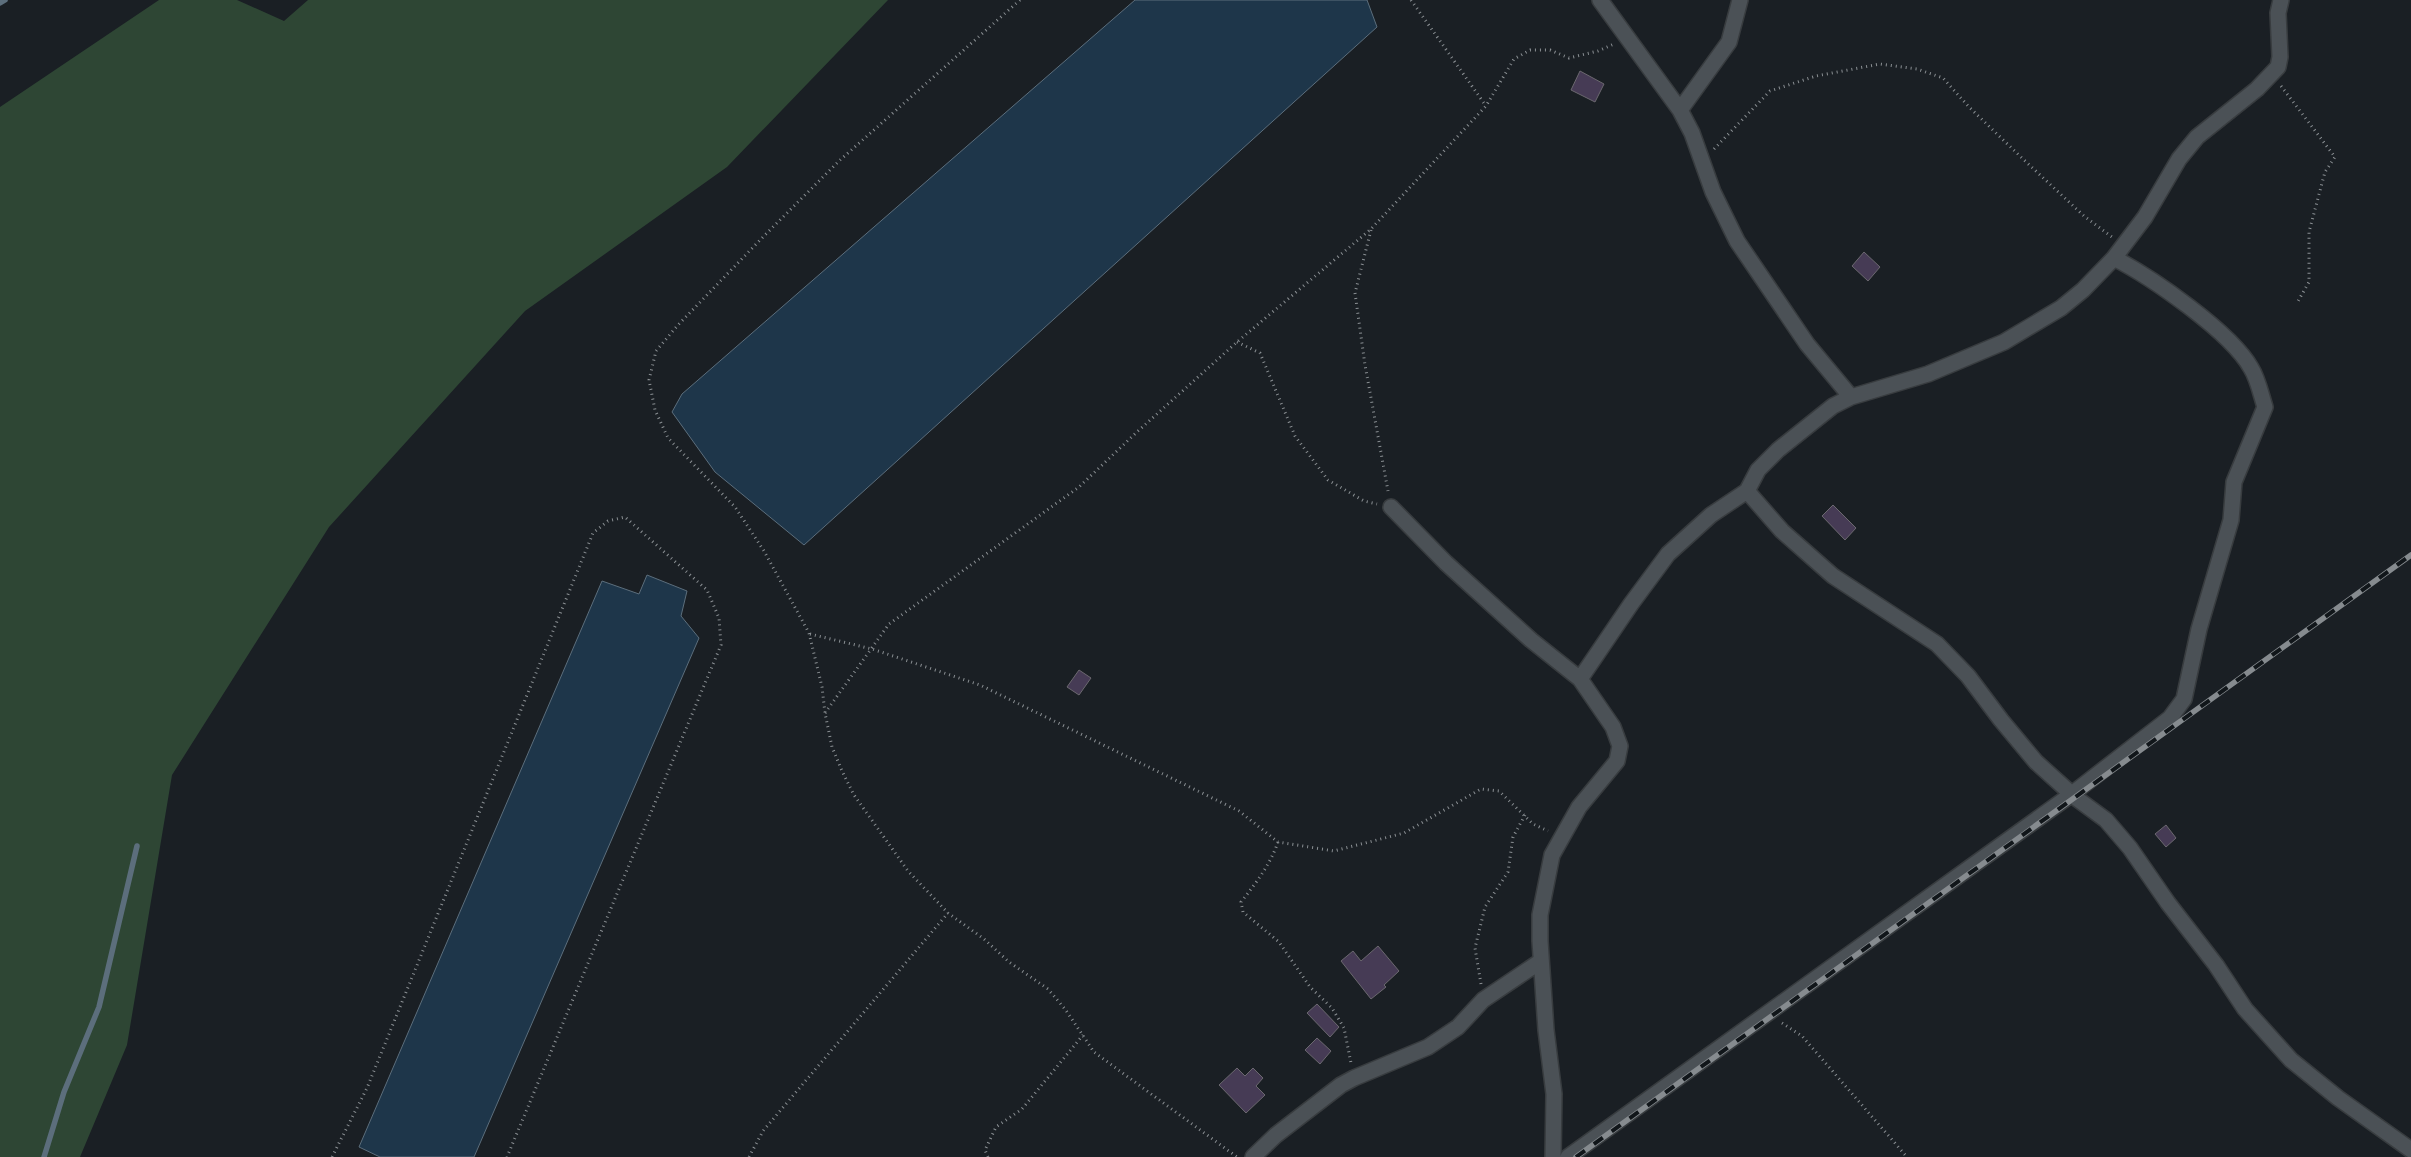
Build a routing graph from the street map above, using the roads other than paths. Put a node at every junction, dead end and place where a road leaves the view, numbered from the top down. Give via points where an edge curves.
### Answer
1 (1600, 0) edge
2 (1740, 0) edge
3 (2281, 0) edge
4 (1680, 110) junction
5 (2114, 258) junction
6 (1851, 397) junction
7 (1746, 491) junction
8 (1392, 507) road end
9 (1580, 679) junction
10 (2072, 794) junction
11 (1541, 961) junction
12 (2411, 1150) edge
13 (1253, 1157) edge
14 (1553, 1157) edge
15 (1568, 1157) edge

1 - 4 street
2 - 4 street via 1729,42
3 - 5 street via 2278,67 2197,137
4 - 6 street via 1737,241 1808,344
5 - 6 street via 2061,308 2004,342 1928,374
5 - 10 street via 2136,269 2222,333 2251,367 2265,408 2234,482 2231,520 2199,629 2184,699 2170,718
6 - 7 street via 1833,406 1778,450 1758,470
7 - 9 street via 1711,515 1668,554
7 - 10 street via 1782,531 1833,576 1937,644 1968,676 2036,762
8 - 9 street via 1446,563
9 - 11 street via 1613,727 1620,746 1617,761 1579,807 1552,855 1540,915
10 - 12 street via 2106,820 2130,848 2245,1009 2290,1060
10 - 15 street
11 - 13 street via 1483,1000 1458,1027 1428,1047 1354,1078 1276,1135
11 - 14 street via 1554,1094

